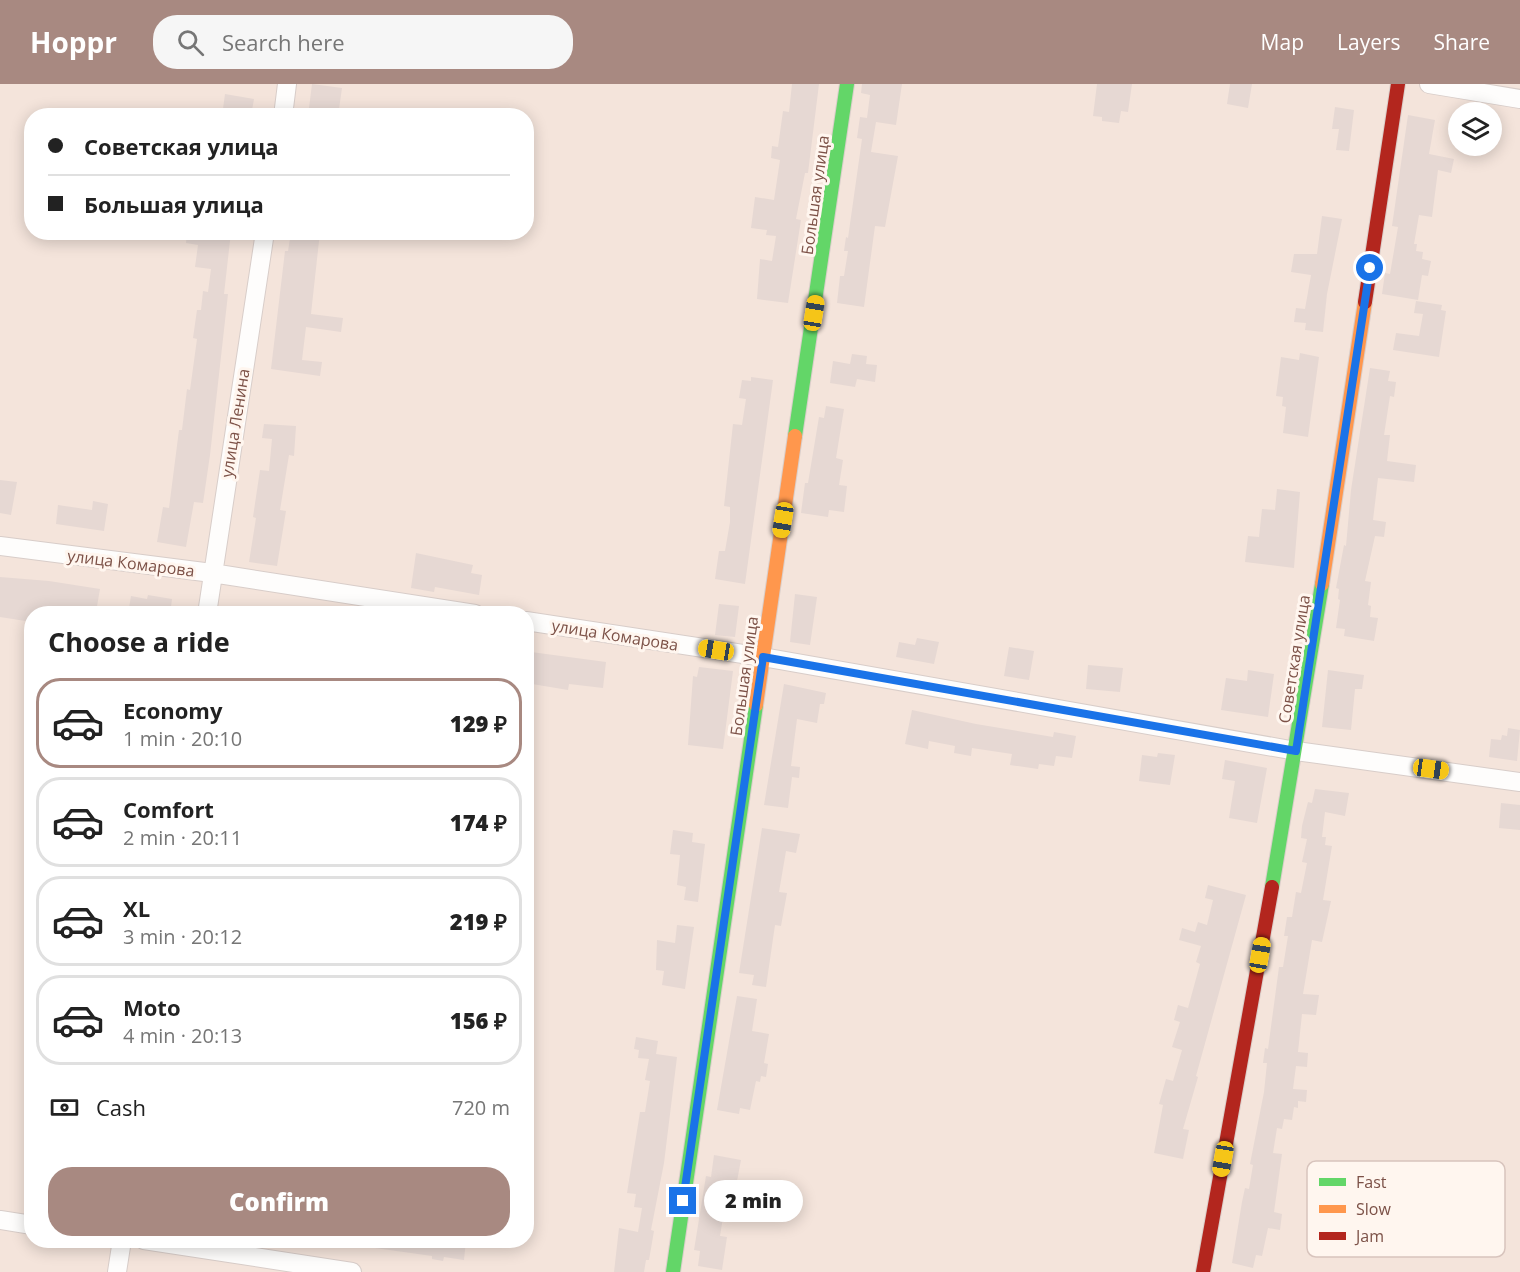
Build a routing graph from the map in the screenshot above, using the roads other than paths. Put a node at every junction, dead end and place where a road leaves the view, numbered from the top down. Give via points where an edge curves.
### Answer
1 (287, 84) edge
2 (848, 84) edge
3 (1398, 84) edge
4 (1429, 84) edge
5 (1520, 99) edge
6 (284, 108) edge
7 (263, 240) edge
8 (0, 546) edge
9 (212, 573) junction
10 (208, 606) edge
11 (424, 606) edge
12 (534, 622) edge
13 (763, 657) junction
14 (1296, 751) junction
15 (1520, 782) edge
16 (0, 1220) edge
17 (24, 1224) edge
18 (121, 1248) edge
19 (196, 1248) edge
20 (117, 1272) edge
21 (351, 1272) edge
22 (673, 1272) edge
23 (1203, 1272) edge

1 - 6 street
2 - 13 street, Большая улица
3 - 14 street, Советская улица
4 - 5 street
7 - 9 street, улица Ленина
8 - 9 street, улица Комарова
9 - 10 street, улица Ленина
9 - 11 street, улица Комарова
12 - 13 street, улица Комарова
13 - 14 street, улица Комарова
13 - 22 street, Большая улица
14 - 15 street, улица Комарова
14 - 23 street, Советская улица
16 - 17 street
18 - 20 street
19 - 21 street

